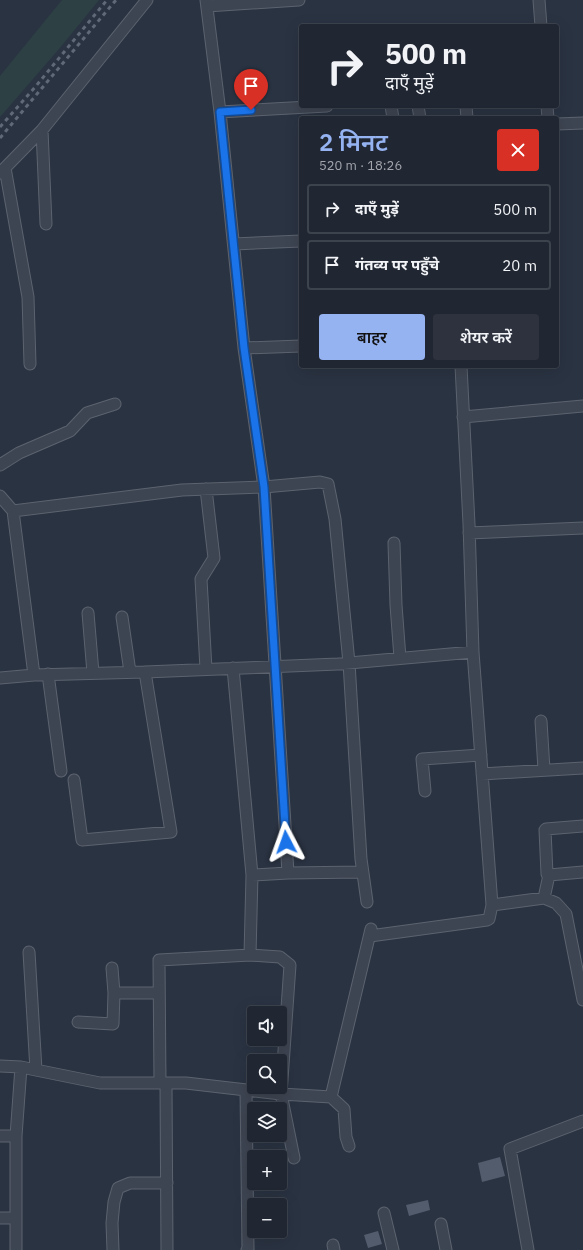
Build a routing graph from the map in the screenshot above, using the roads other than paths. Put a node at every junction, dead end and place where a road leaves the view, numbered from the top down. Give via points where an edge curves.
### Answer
1 (147, 0) edge
2 (299, 0) edge
3 (539, 0) edge
4 (206, 3) edge
5 (541, 24) edge
6 (299, 108) edge
7 (220, 112) junction
8 (583, 123) edge
9 (559, 124) edge
10 (42, 130) junction
11 (2, 171) edge
12 (46, 224) dead end
13 (299, 241) edge
14 (234, 244) junction
15 (299, 346) edge
16 (244, 348) junction
17 (30, 364) dead end
18 (461, 368) edge
19 (115, 404) dead end
20 (583, 406) edge
21 (463, 417) junction
22 (0, 465) edge
23 (264, 487) junction
24 (206, 489) junction
25 (0, 496) edge
26 (13, 511) junction
27 (583, 528) edge
28 (469, 533) junction
29 (394, 544) dead end
30 (88, 613) dead end
31 (122, 617) dead end
32 (473, 652) junction
33 (400, 658) junction
34 (349, 663) junction
35 (275, 666) junction
36 (233, 668) junction
37 (206, 669) junction
38 (130, 672) junction
39 (145, 672) junction
40 (93, 673) junction
41 (48, 674) junction
42 (34, 675) junction
43 (0, 678) edge
44 (541, 720) dead end
45 (481, 755) junction
46 (583, 768) edge
47 (544, 770) junction
48 (61, 771) dead end
49 (482, 774) junction
50 (74, 780) dead end
51 (425, 792) dead end
52 (583, 826) edge
53 (362, 872) junction
54 (583, 872) edge
55 (288, 874) junction
56 (252, 875) junction
57 (549, 875) junction
58 (544, 898) junction
59 (367, 902) dead end
60 (492, 905) junction
61 (29, 952) dead end
62 (250, 954) junction
63 (112, 968) dead end
64 (580, 969) edge
65 (114, 993) junction
66 (159, 993) junction
67 (583, 1000) edge
68 (78, 1022) dead end
69 (284, 1054) edge
70 (0, 1066) edge
71 (21, 1067) junction
72 (36, 1070) junction
73 (163, 1083) junction
74 (246, 1090) joint
75 (281, 1094) joint
76 (331, 1097) junction
77 (583, 1121) edge
78 (0, 1136) edge
79 (16, 1136) junction
80 (349, 1146) dead end
81 (294, 1158) dead end
82 (167, 1183) junction
83 (384, 1213) dead end
84 (0, 1218) edge
85 (16, 1218) junction
86 (441, 1224) dead end
87 (16, 1250) edge
88 (113, 1250) edge
89 (167, 1250) edge
90 (247, 1250) edge
91 (393, 1250) edge
92 (446, 1250) edge
93 (528, 1250) edge

1 - 10 street
2 - 4 street
3 - 5 street
4 - 7 street
6 - 7 street
7 - 14 street
8 - 9 street
10 - 11 street
10 - 12 street
11 - 17 street via 28,297
13 - 14 street
14 - 16 street
15 - 16 street
16 - 23 street
18 - 21 street
19 - 22 street via 87,414 70,431 19,453
20 - 21 street
21 - 28 street
23 - 24 street
23 - 34 street via 320,482 328,484
23 - 35 street
24 - 26 street
24 - 37 street via 214,558 201,579
25 - 26 street
26 - 42 street
27 - 28 street
28 - 32 street
29 - 33 street
30 - 40 street
31 - 38 street
32 - 33 street
32 - 45 street
33 - 34 street
34 - 35 street
34 - 53 street
35 - 36 street
35 - 55 street
36 - 37 street
36 - 56 street
37 - 39 street
38 - 39 street
38 - 40 street
39 - 50 street via 171,832 82,840
40 - 41 street
41 - 42 street
41 - 48 street
42 - 43 street
44 - 47 street
45 - 49 street
45 - 51 street via 422,759
46 - 47 street
47 - 49 street
49 - 60 street
52 - 57 street via 546,828
53 - 55 street
53 - 59 street
54 - 57 street
55 - 56 street
56 - 62 street
57 - 58 street
58 - 60 street
58 - 64 street via 556,903 566,914
60 - 76 street via 487,920 370,932
61 - 72 street
62 - 66 street via 159,960
62 - 69 street via 280,956 290,966
63 - 65 street
64 - 67 street
65 - 66 street
65 - 68 street via 113,1024
66 - 73 street
70 - 71 street
71 - 72 street
71 - 79 street
72 - 73 street via 100,1083
73 - 74 street
73 - 82 street
74 - 90 street
75 - 76 street
75 - 81 street
76 - 80 street via 344,1109
77 - 93 street via 510,1149
78 - 79 street
79 - 85 street
82 - 88 street via 130,1182 118,1188 112,1223
82 - 89 street
83 - 91 street
84 - 85 street
85 - 87 street
86 - 92 street

